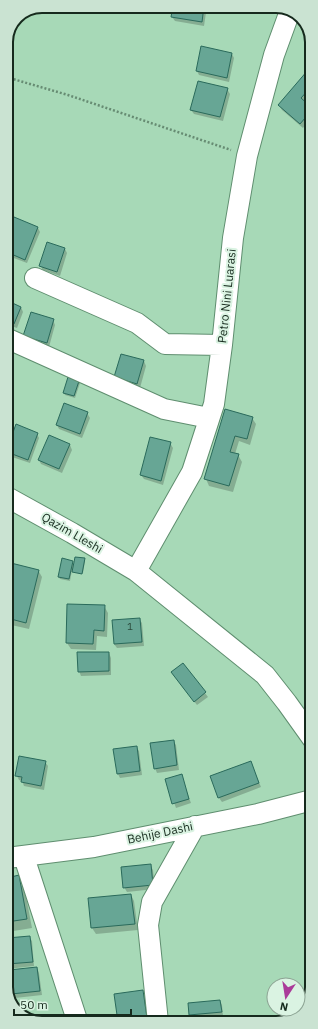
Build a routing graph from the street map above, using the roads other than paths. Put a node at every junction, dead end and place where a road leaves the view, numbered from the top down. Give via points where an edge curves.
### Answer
1 (288, 16) edge
2 (35, 278) dead end
3 (13, 341) edge
4 (222, 345) junction
5 (209, 418) junction
6 (13, 500) edge
7 (136, 571) junction
8 (305, 728) edge
9 (305, 802) edge
10 (195, 826) junction
11 (15, 858) edge
12 (75, 1016) edge
13 (157, 1016) edge

1 - 4 street, Petro Nini Luarasi via 274,56 247,156 233,238
2 - 4 street via 137,323 165,344
3 - 5 street via 164,409
4 - 5 street, Petro Nini Luarasi via 214,404
5 - 7 street, Petro Nini Luarasi via 192,472
6 - 7 street, Qazim Lleshi
7 - 8 street via 265,676
9 - 10 street, Behije Dashi
10 - 11 street, Behije Dashi via 94,847
10 - 13 street via 152,902 148,925
11 - 12 street

